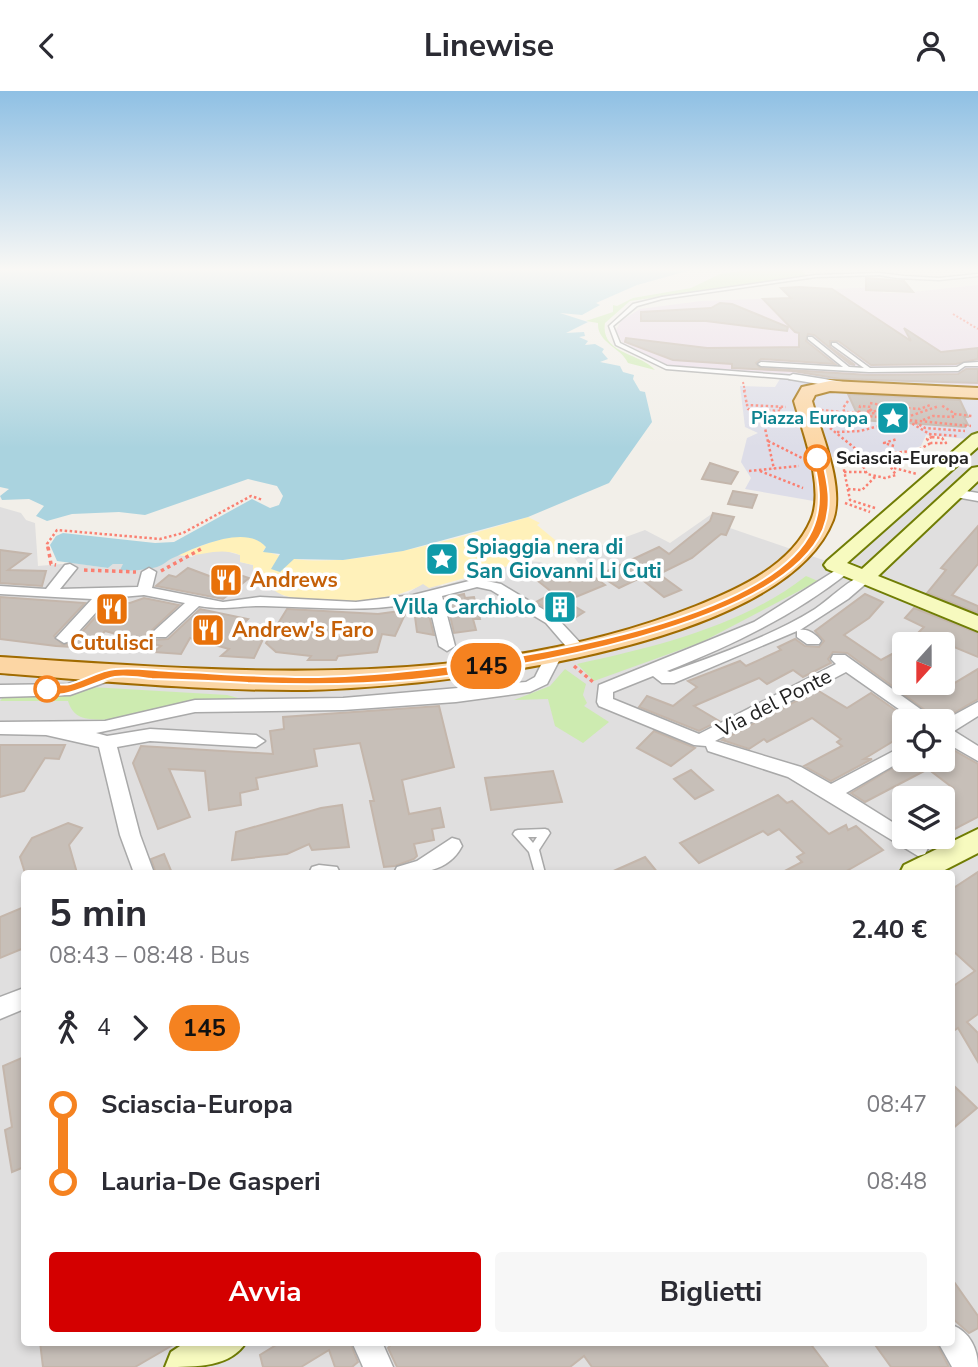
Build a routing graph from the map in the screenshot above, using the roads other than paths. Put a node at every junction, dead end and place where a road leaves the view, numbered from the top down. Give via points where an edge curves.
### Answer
1 (612, 330) edge
2 (810, 338) dead end
3 (834, 344) dead end
4 (841, 348) junction
5 (825, 350) junction
6 (761, 364) dead end
7 (978, 364) edge
8 (820, 367) junction
9 (869, 370) junction
10 (793, 377) junction
11 (849, 378) junction
12 (825, 381) junction
13 (902, 390) junction
14 (978, 393) edge
15 (800, 408) junction
16 (975, 411) edge
17 (975, 435) edge
18 (978, 472) edge
19 (923, 481) junction
20 (953, 494) junction
21 (978, 497) edge
22 (839, 567) junction
23 (70, 568) road end
24 (149, 572) road end
25 (864, 578) junction
26 (0, 590) edge
27 (144, 591) junction
28 (433, 592) junction
29 (50, 594) junction
30 (104, 594) junction
31 (196, 601) junction
32 (978, 624) edge
33 (160, 634) dead end
34 (64, 638) dead end
35 (447, 646) dead end
36 (568, 655) junction
37 (0, 665) edge
38 (654, 669) junction
39 (114, 673) junction
40 (0, 691) edge
41 (257, 692) junction
42 (978, 708) edge
43 (911, 709) edge
44 (955, 722) edge
45 (0, 728) edge
46 (46, 729) junction
47 (955, 739) edge
48 (256, 741) dead end
49 (107, 742) junction
50 (707, 744) junction
51 (978, 755) edge
52 (892, 757) edge
53 (822, 788) junction
54 (977, 842) edge
55 (452, 846) dead end
56 (534, 850) dead end
57 (916, 860) edge
58 (143, 870) edge
59 (415, 870) edge
60 (539, 870) edge
61 (21, 999) edge
62 (0, 1008) edge
63 (955, 1344) edge
64 (219, 1346) edge
65 (369, 1346) edge
66 (186, 1367) edge
67 (378, 1367) edge
68 (970, 1367) edge

1 - 10 lane via 618,344 666,367
2 - 5 lane
3 - 4 lane
4 - 5 lane
4 - 9 lane
5 - 11 lane
6 - 8 lane
7 - 9 lane via 958,369
8 - 11 lane
8 - 12 lane
9 - 11 lane
10 - 12 street
10 - 15 street via 804,384
11 - 12 street
11 - 13 main road
11 - 15 main road via 822,386
13 - 14 main road
13 - 16 main road via 959,397
15 - 36 main road via 825,503 817,531 801,555 761,587 721,607
17 - 19 main road
18 - 20 main road
19 - 20 main road
19 - 22 main road
20 - 21 street
20 - 25 main road
22 - 25 main road
22 - 38 street via 821,588 741,635
23 - 29 street
24 - 27 street
25 - 32 main road
25 - 38 street via 842,599 794,628 668,679
26 - 29 street
27 - 30 street
27 - 31 street
28 - 31 street via 404,601 356,606 260,601 223,606
28 - 35 street
28 - 36 street via 477,583 496,587 551,620
29 - 30 street
30 - 34 street
31 - 33 street
36 - 41 main road
37 - 39 main road
38 - 50 street via 605,689 605,702
39 - 40 street via 70,688
39 - 41 main road
41 - 46 street via 105,727
42 - 44 street
43 - 50 street, Via del Ponte via 842,661
45 - 46 street
46 - 49 street
47 - 51 street
48 - 49 street via 150,734
49 - 58 street
50 - 53 street via 792,771
52 - 53 street
53 - 57 street
54 - 57 main road
55 - 59 street
56 - 60 lane
61 - 62 street
63 - 68 street
64 - 66 main road
65 - 67 street

